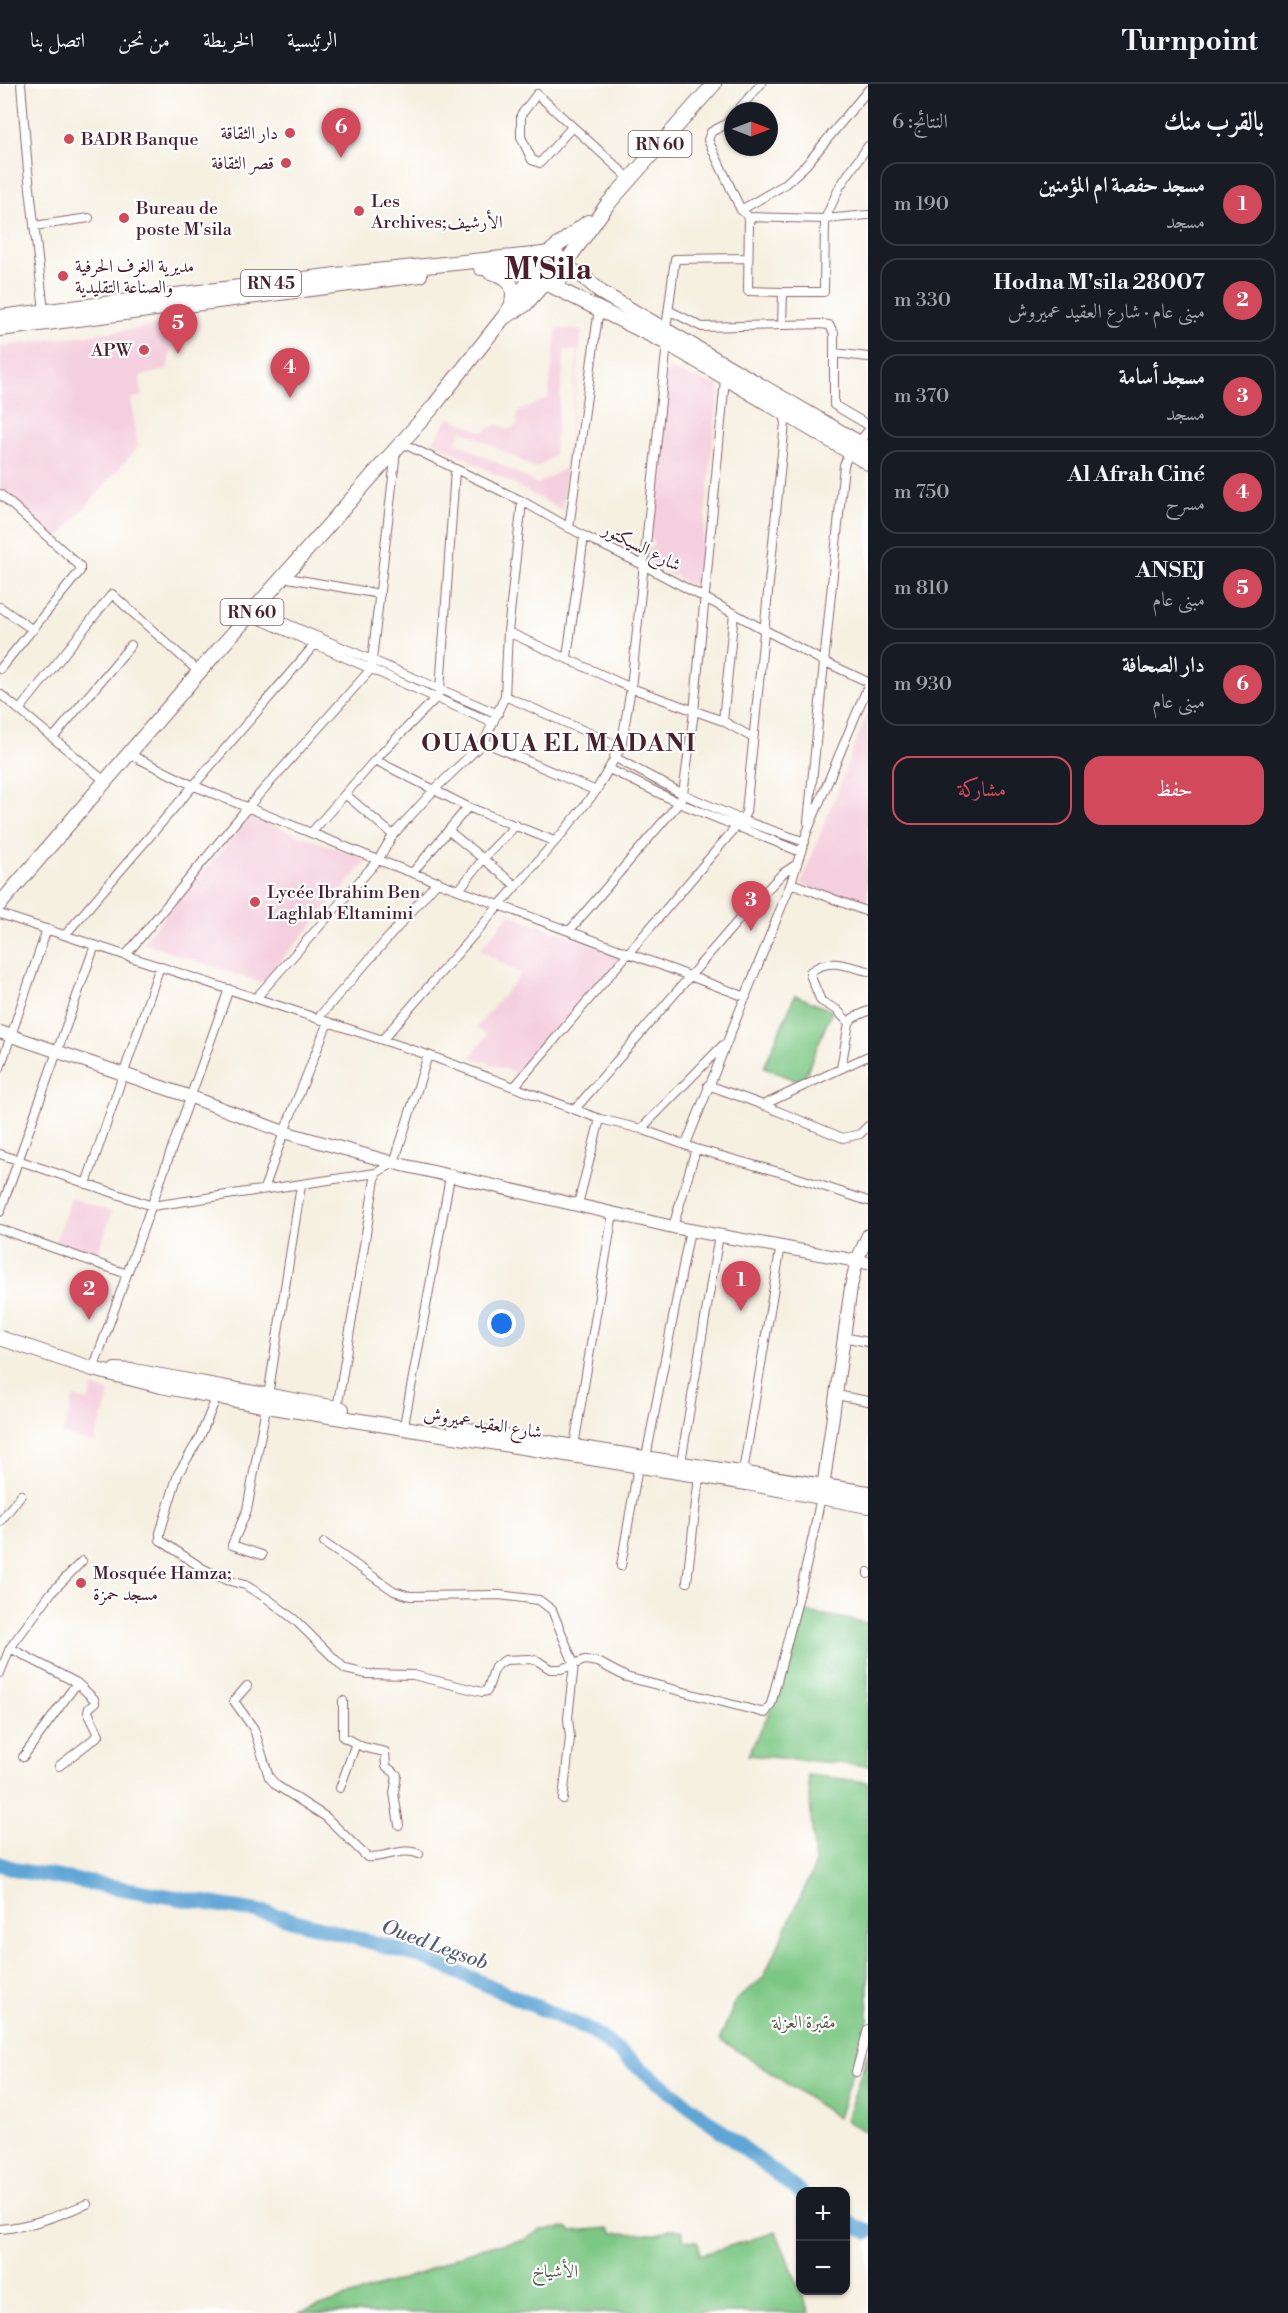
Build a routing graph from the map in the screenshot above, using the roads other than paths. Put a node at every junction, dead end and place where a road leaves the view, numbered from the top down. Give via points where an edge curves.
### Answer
1 (21, 84) edge
2 (714, 84) edge
3 (760, 84) edge
4 (868, 90) edge
5 (745, 102) edge
6 (724, 125) edge
7 (572, 128) junction
8 (868, 146) edge
9 (630, 179) junction
10 (607, 205) junction
11 (741, 210) junction
12 (868, 215) edge
13 (749, 217) junction
14 (89, 218) dead end
15 (825, 219) junction
16 (34, 226) junction
17 (569, 237) junction
18 (584, 238) junction
19 (545, 254) junction
20 (505, 257) junction
21 (748, 258) junction
22 (563, 264) junction
23 (471, 268) junction
24 (584, 277) junction
25 (540, 279) junction
26 (783, 292) junction
27 (572, 295) junction
28 (519, 304) junction
29 (600, 308) junction
30 (44, 311) junction
31 (94, 311) junction
32 (670, 311) junction
33 (0, 317) edge
34 (782, 325) junction
35 (0, 329) edge
36 (666, 336) junction
37 (834, 353) junction
38 (868, 357) edge
39 (725, 379) junction
40 (786, 413) junction
41 (868, 425) edge
42 (868, 430) edge
43 (398, 445) junction
44 (858, 448) edge
45 (868, 463) edge
46 (454, 470) junction
47 (0, 494) edge
48 (522, 501) junction
49 (569, 528) junction
50 (584, 536) junction
51 (644, 565) junction
52 (282, 577) junction
53 (380, 594) junction
54 (705, 598) junction
55 (0, 608) edge
56 (252, 612) junction
57 (734, 613) junction
58 (33, 630) junction
59 (764, 630) junction
60 (508, 632) junction
61 (318, 640) junction
62 (131, 645) dead end
63 (567, 657) junction
64 (823, 661) junction
65 (372, 665) junction
66 (0, 669) edge
67 (199, 672) junction
68 (868, 684) edge
69 (631, 688) junction
70 (0, 694) edge
71 (438, 694) junction
72 (505, 696) junction
73 (20, 710) junction
74 (694, 712) junction
75 (498, 714) junction
76 (723, 721) junction
77 (493, 723) junction
78 (53, 738) junction
79 (753, 738) junction
80 (484, 742) junction
81 (621, 747) junction
82 (129, 754) junction
83 (614, 757) junction
84 (375, 760) junction
85 (609, 769) junction
86 (106, 782) junction
87 (192, 785) junction
88 (434, 790) junction
89 (596, 791) junction
90 (345, 794) junction
91 (683, 794) junction
92 (679, 803) junction
93 (248, 807) junction
94 (468, 807) junction
95 (742, 820) junction
96 (516, 825) junction
97 (735, 827) junction
98 (449, 831) junction
99 (807, 832) junction
100 (311, 833) junction
101 (393, 835) junction
102 (554, 842) junction
103 (805, 842) junction
104 (801, 852) junction
105 (378, 860) junction
106 (483, 860) junction
107 (797, 864) junction
108 (413, 872) junction
109 (438, 881) junction
110 (791, 883) junction
111 (515, 885) junction
112 (459, 890) junction
113 (0, 904) edge
114 (500, 905) junction
115 (868, 912) edge
116 (0, 914) edge
117 (47, 929) junction
118 (570, 930) junction
119 (65, 935) junction
120 (95, 945) junction
121 (628, 952) junction
122 (126, 955) junction
123 (160, 966) junction
124 (868, 971) edge
125 (690, 977) junction
126 (229, 989) junction
127 (746, 997) junction
128 (256, 998) junction
129 (868, 1011) edge
130 (318, 1018) junction
131 (328, 1022) junction
132 (849, 1023) junction
133 (5, 1034) edge
134 (383, 1039) junction
135 (728, 1040) junction
136 (56, 1053) junction
137 (428, 1055) junction
138 (868, 1056) edge
139 (0, 1068) edge
140 (841, 1068) junction
141 (123, 1075) junction
142 (708, 1085) junction
143 (515, 1086) junction
144 (191, 1097) junction
145 (763, 1105) junction
146 (576, 1108) junction
147 (600, 1119) junction
148 (868, 1126) edge
149 (641, 1129) junction
150 (284, 1132) junction
151 (686, 1144) junction
152 (696, 1149) junction
153 (0, 1154) edge
154 (18, 1161) junction
155 (394, 1164) junction
156 (376, 1173) junction
157 (450, 1177) junction
158 (86, 1184) junction
159 (302, 1185) junction
160 (264, 1189) junction
161 (868, 1201) edge
162 (578, 1204) junction
163 (152, 1206) junction
164 (0, 1212) edge
165 (613, 1213) junction
166 (673, 1227) junction
167 (0, 1229) edge
168 (690, 1230) junction
169 (719, 1235) junction
170 (868, 1235) edge
171 (781, 1245) junction
172 (863, 1262) edge
173 (128, 1274) junction
174 (843, 1337) junction
175 (0, 1338) edge
176 (868, 1341) edge
177 (93, 1369) junction
178 (836, 1395) junction
179 (217, 1396) junction
180 (268, 1401) junction
181 (868, 1401) edge
182 (337, 1409) junction
183 (405, 1420) junction
184 (574, 1446) junction
185 (642, 1462) junction
186 (681, 1462) junction
187 (743, 1472) junction
188 (699, 1476) junction
189 (823, 1491) junction
190 (868, 1493) edge
191 (21, 1495) dead end
192 (868, 1506) edge
193 (0, 1522) edge
194 (324, 1543) dead end
195 (262, 1555) dead end
196 (82, 1561) dead end
197 (621, 1566) dead end
198 (687, 1582) dead end
199 (10, 1648) junction
200 (574, 1664) junction
201 (0, 1673) edge
202 (76, 1683) junction
203 (246, 1686) dead end
204 (343, 1701) dead end
205 (356, 1743) junction
206 (23, 1757) dead end
207 (59, 1766) dead end
208 (340, 1788) dead end
209 (563, 1799) dead end
210 (399, 1825) dead end
211 (419, 1854) dead end
212 (868, 2029) edge
213 (856, 2072) dead end
214 (87, 2204) dead end
215 (0, 2229) edge

1 - 16 street
2 - 9 main road, RN 60
3 - 5 street
4 - 11 street via 800,171
6 - 11 street via 711,132 708,140
7 - 7 street via 537,94 521,115 521,137 532,160 540,163
7 - 9 street
8 - 15 street via 840,186
9 - 10 main road, RN 60
10 - 17 main road, RN 60
10 - 18 main road, RN 60
11 - 13 street
12 - 15 street
13 - 15 street
13 - 21 street
14 - 16 street
15 - 26 street via 824,292
16 - 30 street
17 - 19 main road, RN 60
17 - 20 main road
18 - 22 main road, RN 60
18 - 24 main road via 578,263
19 - 20 main road, RN 45
19 - 22 main road
19 - 25 main road via 533,264
20 - 31 main road, RN 45
21 - 26 street via 748,291
21 - 32 street via 675,259
22 - 24 main road, RN 45
22 - 25 main road via 561,278
23 - 25 main road, RN 45 via 504,267
23 - 28 main road via 506,277
23 - 31 main road, RN 45
24 - 36 main road, RN 45
25 - 27 main road, RN 45
25 - 28 main road, RN 60
26 - 34 street
27 - 28 main road
27 - 29 main road, RN 45
28 - 43 main road, RN 60 via 503,318
29 - 36 main road, RN 45
29 - 49 street
30 - 31 main road, RN 45
30 - 33 main road, RN 45
31 - 35 main road, RN 45
32 - 34 street via 702,327
32 - 36 street
34 - 37 street via 830,326
36 - 39 main road, RN 45
36 - 44 main road, RN 45
36 - 51 street
37 - 38 street
37 - 41 street via 834,405
39 - 40 main road, RN 45
39 - 54 street
40 - 44 main road, RN 45
40 - 59 street
42 - 44 street
43 - 46 street, شارع السيكتور
43 - 52 main road, RN 60
43 - 53 street
44 - 45 main road, RN 45
44 - 64 street via 844,465
46 - 48 street, شارع السيكتور
46 - 71 street
47 - 58 street via 80,566
48 - 49 street, شارع السيكتور
48 - 60 street
49 - 50 street, شارع السيكتور
50 - 51 street, شارع السيكتور
50 - 63 street
51 - 54 street, شارع السيكتور
51 - 69 street
52 - 53 street
52 - 56 main road, RN 60
53 - 65 street
54 - 57 street, شارع السيكتور
54 - 74 street
55 - 58 street
56 - 61 street
56 - 67 main road, RN 60
57 - 59 street, شارع السيكتور
57 - 76 street
58 - 66 street
59 - 64 street, شارع السيكتور
59 - 79 street
60 - 63 street
60 - 72 street
61 - 65 street
61 - 87 street
62 - 78 street
63 - 69 street
64 - 68 street, شارع السيكتور
64 - 99 street
65 - 71 street
65 - 93 street
67 - 73 street via 112,594
67 - 82 main road, RN 60
68 - 99 street
69 - 74 street
69 - 81 street
70 - 73 street
71 - 75 street
71 - 77 street
71 - 84 street
72 - 75 street
72 - 81 street
73 - 78 street
74 - 76 street
74 - 91 street
75 - 77 street
76 - 79 street
77 - 80 street
78 - 86 street
79 - 95 street
80 - 88 street
80 - 89 street
81 - 83 street
82 - 86 main road, RN 60
82 - 87 street
83 - 85 street
83 - 91 street
84 - 88 street
84 - 90 street
85 - 89 street
85 - 92 street
86 - 113 main road, RN 60
87 - 93 street
87 - 119 street
88 - 94 street
88 - 101 street
89 - 102 street
90 - 100 street
90 - 101 street
91 - 92 street
91 - 95 street
92 - 97 street
92 - 118 street
93 - 100 street
93 - 122 street
94 - 96 street
94 - 98 street
95 - 97 street
95 - 103 street
96 - 102 street
96 - 106 street
97 - 104 street
97 - 121 street
98 - 106 street
98 - 108 street
99 - 103 street
100 - 105 street
101 - 105 street
102 - 111 street
103 - 104 street
104 - 107 street
105 - 108 street
105 - 128 street
106 - 111 street
106 - 112 street
107 - 110 street
107 - 125 street via 782,874 742,916
108 - 109 street
109 - 112 street
109 - 130 street
110 - 115 street
110 - 127 street
111 - 114 street
112 - 114 street
114 - 118 street
114 - 134 street
116 - 117 street
117 - 119 street
117 - 133 street
118 - 121 street
119 - 120 street
120 - 122 street
120 - 136 street
121 - 125 street
121 - 143 street
122 - 123 street
123 - 126 street
123 - 141 street
124 - 132 street via 829,962 810,972 821,1001
125 - 127 street
125 - 146 street
126 - 128 street
126 - 144 street
127 - 135 street
128 - 130 street
129 - 132 street
130 - 131 street
131 - 134 street
131 - 150 street
132 - 140 street
133 - 136 street
133 - 139 street
134 - 137 street
135 - 142 street
135 - 149 street
136 - 141 street
136 - 154 street
137 - 143 street
137 - 155 street
138 - 140 street
140 - 145 street
141 - 144 street
141 - 158 street
142 - 145 street
142 - 151 street
143 - 146 street
144 - 150 street
144 - 163 street
145 - 148 street via 843,1138 860,1134
146 - 147 street
147 - 149 street
147 - 162 street
149 - 151 street
150 - 155 street
150 - 160 street
151 - 152 street
152 - 161 street
152 - 166 street
153 - 154 street
154 - 158 street
154 - 164 street
155 - 156 street
155 - 157 street
156 - 159 street
156 - 182 street
157 - 162 street
157 - 183 street
158 - 163 street
159 - 160 street
159 - 180 street
160 - 163 street
162 - 165 street
163 - 173 street
165 - 166 street
165 - 184 street
166 - 168 street
167 - 173 street
168 - 169 street
168 - 185 street
169 - 171 street
169 - 186 street
170 - 172 street
171 - 172 street
171 - 187 street
172 - 174 street
173 - 177 street
174 - 176 street
174 - 178 street
175 - 177 main road, شارع العقيد عميروش
177 - 179 main road, شارع العقيد عميروش
177 - 180 main road, شارع العقيد عميروش via 134,1371
178 - 181 street
178 - 189 street
179 - 180 main road, شارع العقيد عميروش
179 - 200 street via 176,1480 159,1538 164,1543 202,1568 268,1599 350,1671 413,1675 482,1692 488,1689 495,1667 505,1660 531,1659 561,1670
180 - 182 main road, شارع العقيد عميروش
180 - 185 main road, شارع العقيد عميروش
180 - 195 street via 247,1510 232,1545
182 - 183 main road, شارع العقيد عميروش
183 - 184 main road, شارع العقيد عميروش
184 - 185 main road, شارع العقيد عميروش
185 - 186 main road, شارع العقيد عميروش
185 - 188 main road, شارع العقيد عميروش
185 - 197 street
186 - 187 main road, شارع العقيد عميروش
187 - 189 main road, شارع العقيد عميروش
188 - 189 main road, شارع العقيد عميروش
188 - 198 street
189 - 190 main road, شارع العقيد عميروش
189 - 192 main road, شارع العقيد عميروش
189 - 200 street via 811,1552 771,1704 765,1713 626,1677 598,1662 585,1660
191 - 193 street
194 - 200 street via 394,1592 410,1596 483,1594 539,1600 552,1610
196 - 199 street via 51,1593
199 - 201 street
199 - 202 street
200 - 209 street
202 - 206 street
202 - 207 street via 95,1701 88,1712 99,1734
203 - 211 street via 234,1701 254,1729 266,1772 276,1785 326,1816 367,1857 410,1850
204 - 205 street via 343,1737
205 - 208 street
205 - 210 street via 386,1754 386,1766 396,1773 394,1793
212 - 213 street
214 - 215 street via 56,2217

